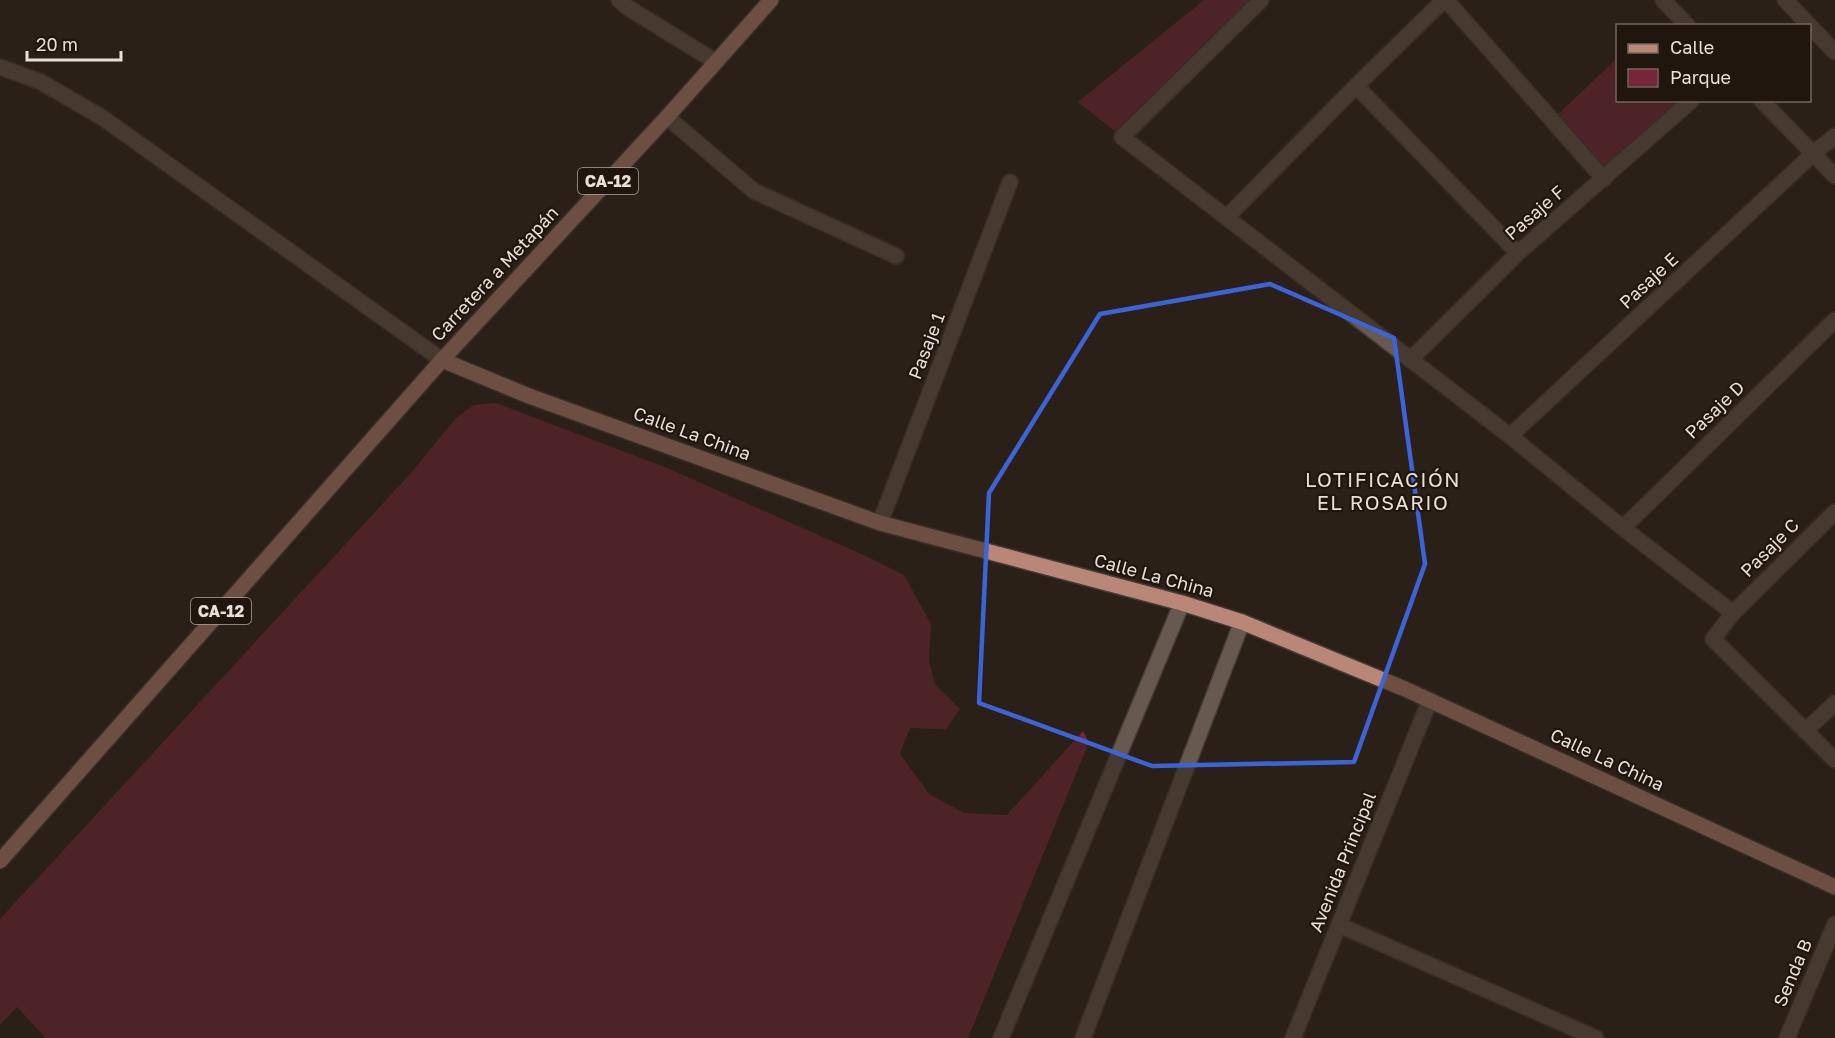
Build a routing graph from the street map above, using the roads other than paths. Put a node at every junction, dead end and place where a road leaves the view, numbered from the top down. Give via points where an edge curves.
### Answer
1 (619, 0) edge
2 (771, 0) edge
3 (1261, 0) edge
4 (1445, 0) edge
5 (1663, 0) edge
6 (1785, 0) edge
7 (1686, 24) edge
8 (1808, 24) edge
9 (1811, 27) edge
10 (1835, 52) edge
11 (716, 62) junction
12 (0, 68) edge
13 (1356, 86) junction
14 (1690, 102) edge
15 (1763, 102) edge
16 (667, 117) junction
17 (1835, 136) edge
18 (1814, 153) junction
19 (1835, 176) edge
20 (1604, 179) junction
21 (1010, 182) dead end
22 (1227, 218) junction
23 (1518, 253) junction
24 (896, 256) dead end
25 (1835, 320) edge
26 (442, 360) junction
27 (1410, 360) junction
28 (1510, 436) junction
29 (1835, 512) edge
30 (880, 523) junction
31 (1623, 528) junction
32 (1182, 603) junction
33 (1733, 613) junction
34 (1242, 622) junction
35 (1430, 700) junction
36 (1835, 703) edge
37 (1805, 731) junction
38 (1835, 760) edge
39 (0, 861) edge
40 (1835, 887) edge
41 (1835, 924) edge
42 (1339, 925) junction
43 (1001, 1038) edge
44 (1083, 1038) edge
45 (1293, 1038) edge
46 (1596, 1038) edge
47 (1787, 1038) edge

1 - 11 street
2 - 11 main road, Carretera a Metapán / CA-12
3 - 22 street via 1122,137
4 - 13 street
4 - 20 street
5 - 7 street
6 - 8 street
9 - 10 street
11 - 16 main road, Carretera a Metapán / CA-12
12 - 26 street via 41,82 103,117
13 - 22 street
13 - 23 street
14 - 20 street, Pasaje F
15 - 18 street
16 - 24 street via 754,191
16 - 26 main road, Carretera a Metapán / CA-12
17 - 18 street, Pasaje E
18 - 19 street
18 - 28 street, Pasaje E
20 - 23 street, Pasaje F
21 - 30 street, Pasaje 1
22 - 27 street
23 - 27 street, Pasaje F
25 - 31 street, Pasaje D
26 - 30 main road, Calle La China via 529,396
26 - 39 main road, CA-12
27 - 28 street
28 - 31 street
29 - 33 street, Pasaje C
30 - 32 main road, Calle La China
31 - 33 street
32 - 34 main road, Calle La China
32 - 43 street
33 - 37 street, Pasaje C via 1713,639
34 - 35 main road, Calle La China
34 - 44 street
35 - 40 main road, Calle La China
35 - 42 street, Avenida Principal
36 - 37 street
37 - 38 street
41 - 47 street, Senda B
42 - 45 street, Avenida Principal
42 - 46 street

